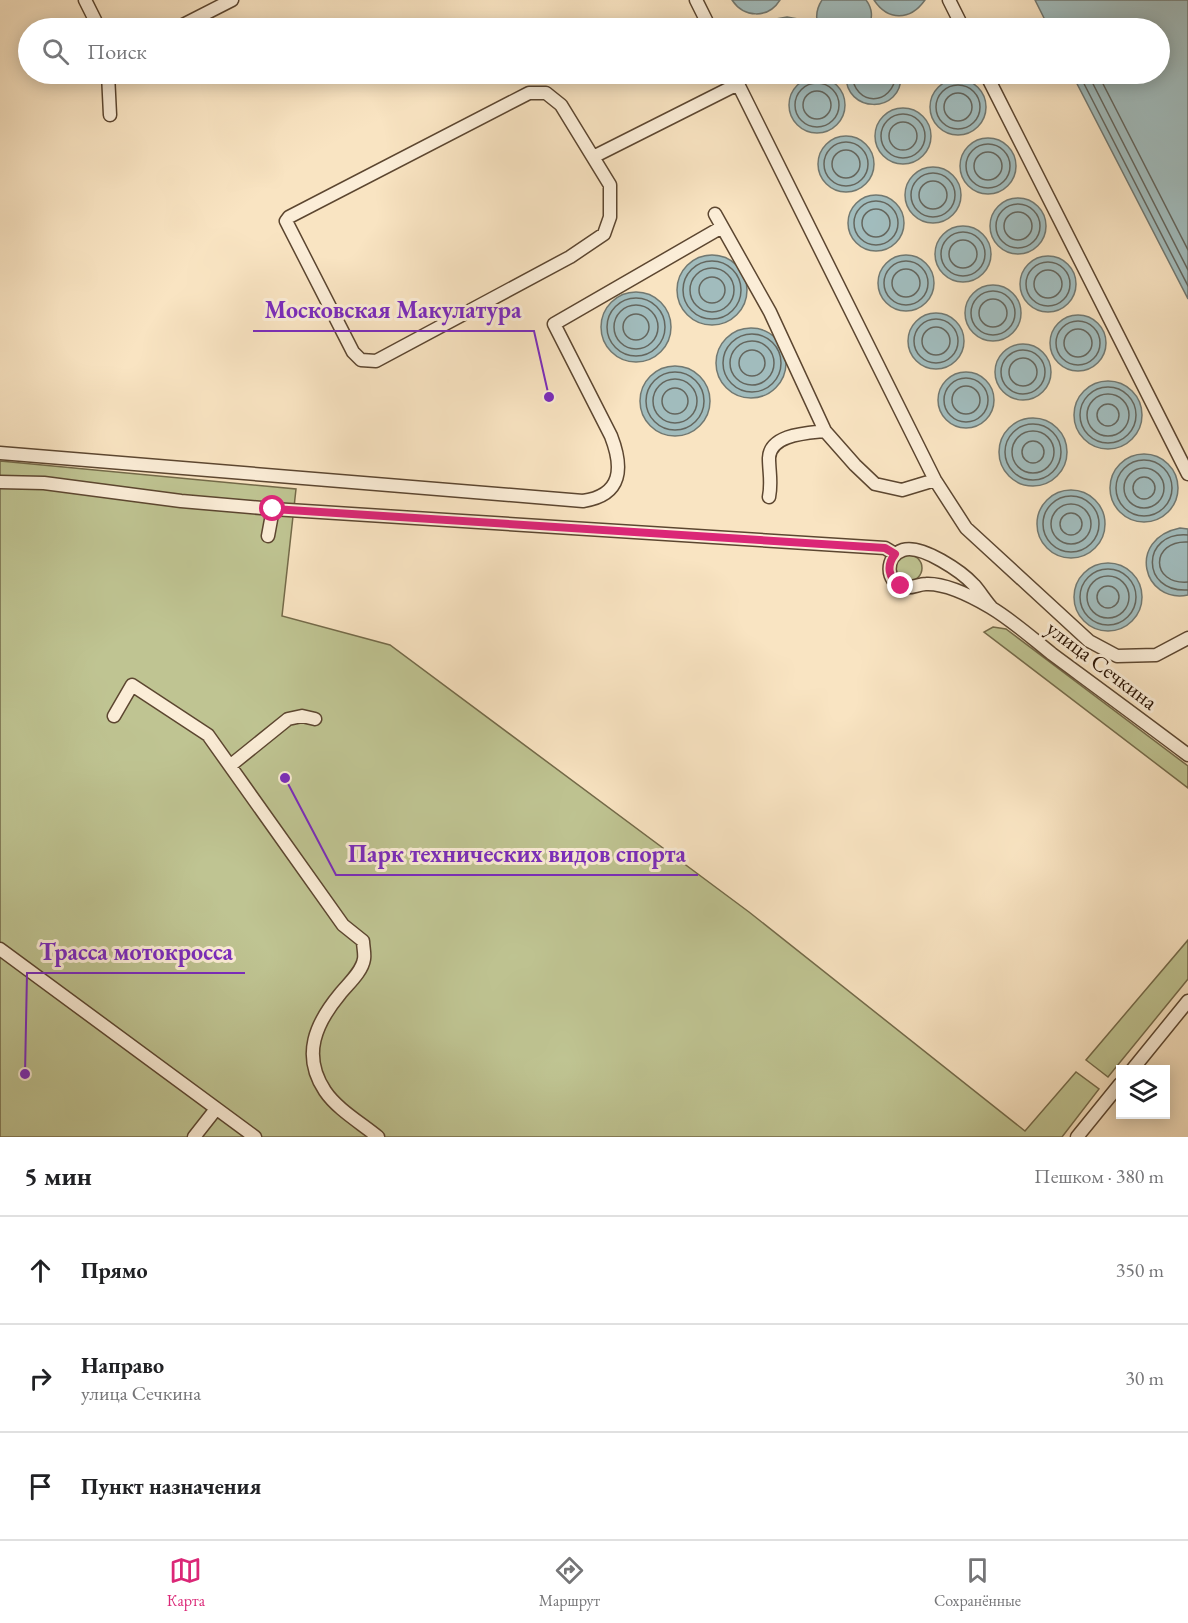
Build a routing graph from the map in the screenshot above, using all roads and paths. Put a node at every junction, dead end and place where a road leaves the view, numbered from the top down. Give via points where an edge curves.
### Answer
1 (85, 0) edge
2 (232, 0) edge
3 (696, 0) edge
4 (949, 0) edge
5 (94, 18) edge
6 (196, 18) edge
7 (705, 18) edge
8 (958, 18) edge
9 (108, 84) edge
10 (727, 84) edge
11 (738, 84) edge
12 (991, 84) edge
13 (110, 115) dead end
14 (593, 157) junction
15 (715, 214) dead end
16 (722, 227) junction
17 (825, 431) junction
18 (0, 453) edge
19 (1188, 474) edge
20 (935, 480) junction
21 (0, 482) edge
22 (769, 497) dead end
23 (273, 509) junction
24 (268, 536) dead end
25 (895, 554) junction
26 (991, 608) junction
27 (1188, 638) edge
28 (114, 716) dead end
29 (315, 719) dead end
30 (1188, 755) edge
31 (231, 765) junction
32 (0, 949) edge
33 (1188, 1001) edge
34 (1136, 1065) edge
35 (1116, 1089) edge
36 (216, 1109) junction
37 (194, 1137) edge
38 (255, 1137) edge
39 (378, 1137) edge
40 (1077, 1137) edge

1 - 5 street
2 - 6 street
3 - 7 street
4 - 8 street
9 - 13 street
10 - 14 street
11 - 20 street
12 - 19 street
14 - 14 street via 561,105 546,93 529,93 286,221 353,352 361,360 376,361 570,257 604,234 610,217 610,185
15 - 16 street
16 - 17 street via 770,312
16 - 18 street via 554,324 617,453 619,469 615,481 599,499 572,500
17 - 20 street via 875,484 902,490
17 - 22 street via 798,433 777,443 769,455
20 - 27 street via 966,528 1089,640 1117,656 1137,656 1156,655
21 - 23 street via 44,483
23 - 24 street
23 - 25 street via 885,548
25 - 26 street, улица Сечкина via 906,549 918,550 953,567 974,585
25 - 26 street, улица Сечкина via 889,571 901,586 947,587
26 - 30 street, улица Сечкина
28 - 31 street via 132,685 208,735
29 - 31 street via 288,719
31 - 39 street via 344,925 363,941 364,960 321,1019 313,1059 326,1092
32 - 36 street
33 - 34 street
35 - 40 street
36 - 37 street
36 - 38 street

